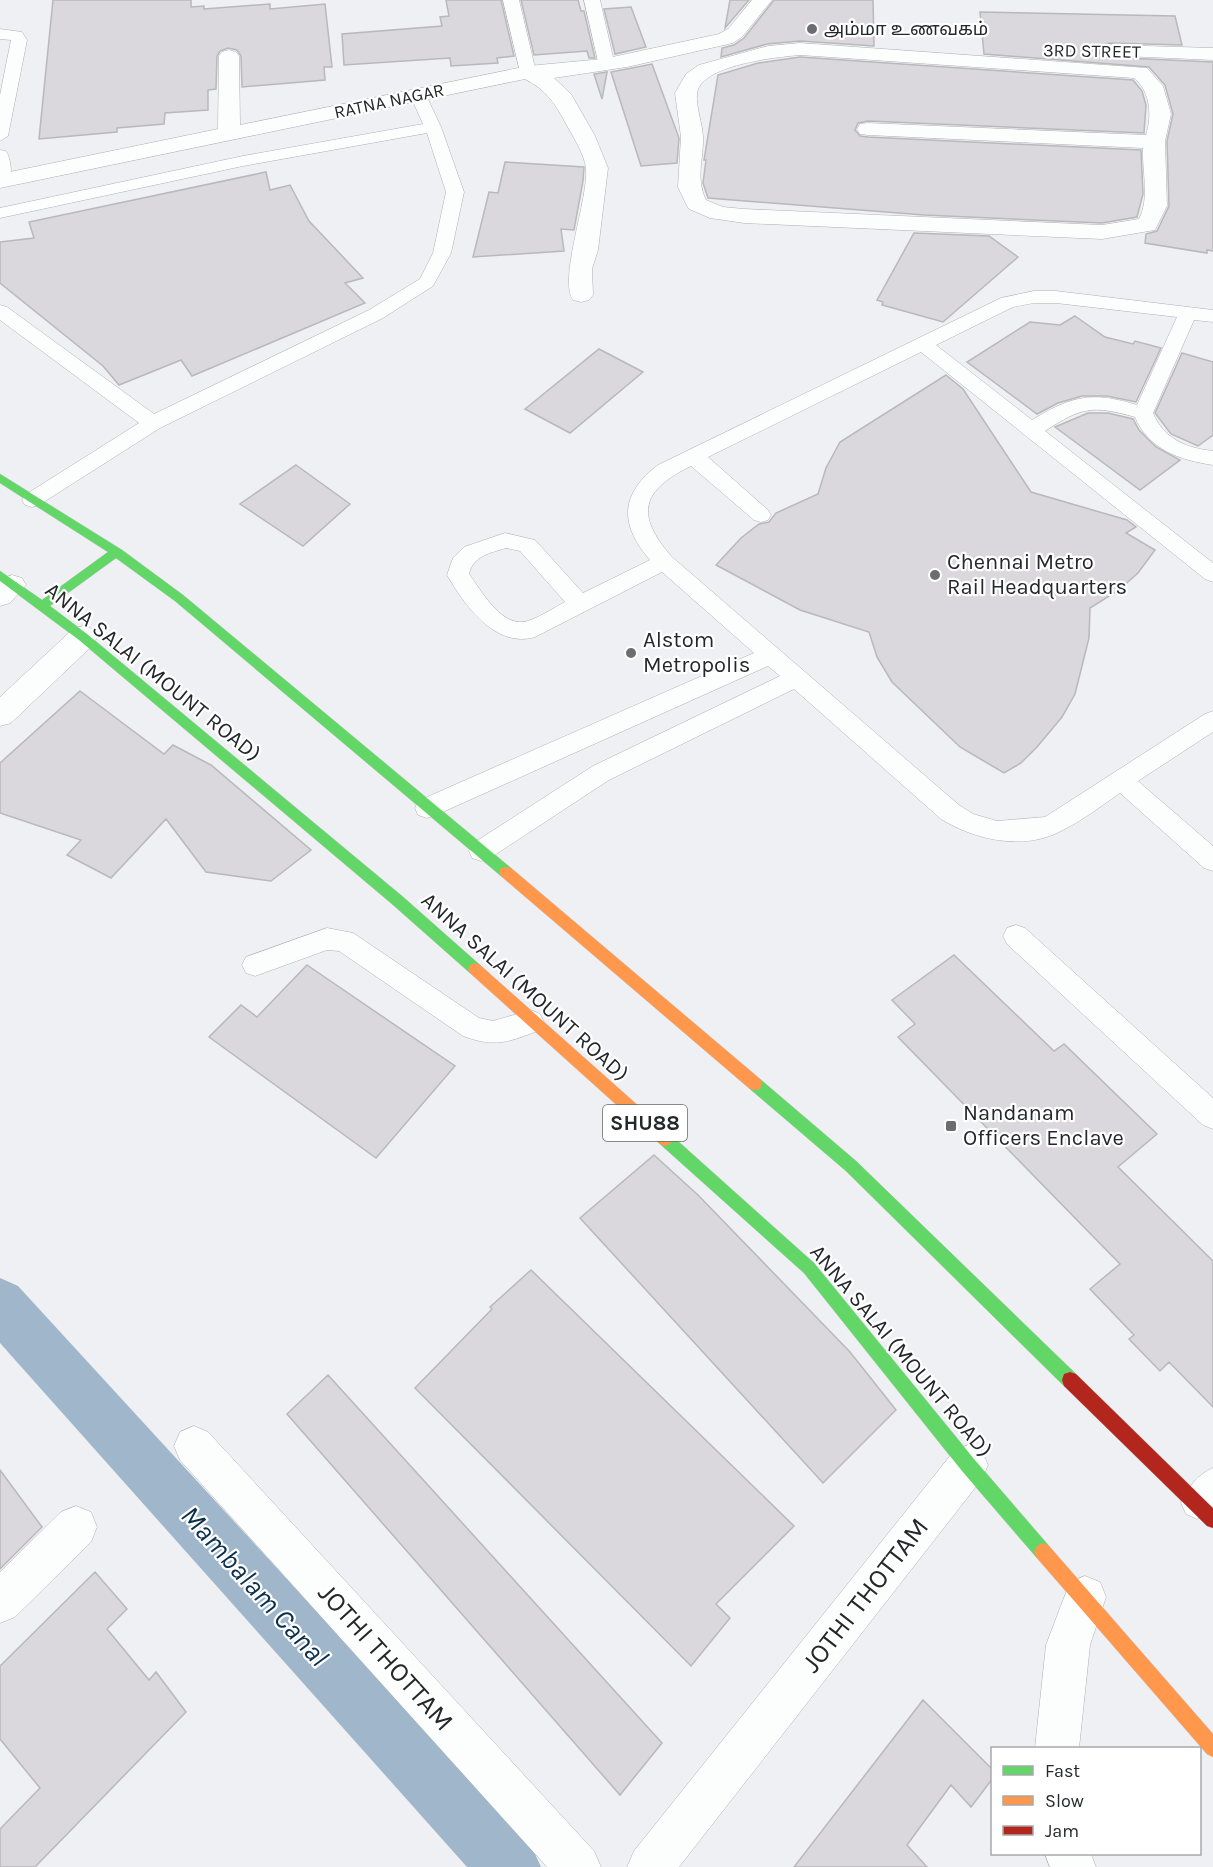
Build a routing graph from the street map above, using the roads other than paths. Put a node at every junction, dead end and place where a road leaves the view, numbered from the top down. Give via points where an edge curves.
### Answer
1 (511, 0) edge
2 (592, 0) edge
3 (762, 0) edge
4 (0, 34) edge
5 (726, 39) junction
6 (970, 49) dead end
7 (678, 50) junction
8 (1213, 54) edge
9 (757, 55) junction
10 (229, 57) dead end
11 (607, 66) junction
12 (706, 69) junction
13 (528, 72) junction
14 (418, 95) junction
15 (433, 127) junction
16 (868, 129) dead end
17 (229, 134) junction
18 (0, 136) edge
19 (1154, 141) junction
20 (0, 155) edge
21 (1, 180) edge
22 (0, 213) edge
23 (582, 295) dead end
24 (0, 311) edge
25 (1188, 313) junction
26 (1213, 316) edge
27 (922, 344) junction
28 (1143, 413) junction
29 (153, 423) junction
30 (1031, 430) junction
31 (693, 456) junction
32 (1213, 458) edge
33 (0, 478) edge
34 (32, 500) junction
35 (761, 515) dead end
36 (116, 553) junction
37 (664, 562) junction
38 (1213, 573) edge
39 (4, 585) edge
40 (579, 603) junction
41 (41, 607) junction
42 (83, 638) junction
43 (771, 655) junction
44 (797, 678) junction
45 (0, 715) edge
46 (1211, 724) edge
47 (1121, 780) junction
48 (427, 808) junction
49 (482, 851) junction
50 (1213, 861) edge
51 (1016, 936) dead end
52 (255, 965) dead end
53 (531, 1022) junction
54 (1213, 1116) edge
55 (194, 1446) dead end
56 (968, 1465) junction
57 (1208, 1502) edge
58 (76, 1527) dead end
59 (1085, 1597) junction
60 (0, 1602) edge
61 (1056, 1747) edge
62 (1213, 1748) edge
63 (578, 1867) edge
64 (651, 1867) edge

1 - 13 lane
2 - 11 lane
3 - 5 street
4 - 18 lane via 16,35 19,40
5 - 7 street, RATNA NAGAR
5 - 9 street
6 - 8 street, 3RD STREET
7 - 11 street, RATNA NAGAR
7 - 12 street
9 - 12 street
9 - 19 street via 800,49 1140,72 1150,78 1156,92 1161,119
10 - 17 street
11 - 13 street, RATNA NAGAR
12 - 19 street via 693,78 686,93 692,137 688,186 697,204 718,213 1122,231 1147,225 1156,211
13 - 14 street, RATNA NAGAR
13 - 23 street via 560,94 597,168 580,269
14 - 15 lane
14 - 17 street, RATNA NAGAR
15 - 22 lane via 243,161
15 - 29 lane via 455,192 442,253 427,282 376,314
16 - 19 street
17 - 21 street, RATNA NAGAR
20 - 21 lane
24 - 29 lane
25 - 26 lane
25 - 27 lane via 1056,297 1028,298 1008,302
25 - 28 lane
27 - 30 lane
27 - 31 lane
28 - 30 lane via 1091,401 1068,407
28 - 32 lane via 1147,426 1170,447
29 - 34 lane
30 - 38 lane
31 - 35 lane
31 - 37 lane via 653,478 637,506 640,532
33 - 34 main road
34 - 36 main road
36 - 41 main road
36 - 48 main road via 242,652
37 - 40 lane
37 - 43 lane
39 - 41 main road, ANNA SALAI (MOUNT ROAD) / SHU88
40 - 40 lane via 527,631 512,631 496,624 458,575 461,563 472,552 505,540 527,545
41 - 42 main road, ANNA SALAI (MOUNT ROAD) / SHU88
42 - 45 street
42 - 53 main road, ANNA SALAI (MOUNT ROAD) / SHU88 via 397,900
43 - 44 lane
43 - 48 lane
44 - 47 lane via 950,812 982,828 1018,831 1052,825
44 - 49 lane via 602,773
46 - 47 lane
47 - 50 lane
48 - 49 main road
49 - 57 main road via 851,1166
51 - 54 lane
52 - 53 lane via 327,939 344,941 472,1028 494,1033
53 - 56 main road, ANNA SALAI (MOUNT ROAD) / SHU88 via 809,1268
55 - 63 street, JOTHI THOTTAM
56 - 59 main road, ANNA SALAI (MOUNT ROAD) / SHU88
56 - 64 street, JOTHI THOTTAM
58 - 60 street
59 - 61 street via 1068,1645
59 - 62 main road, ANNA SALAI (MOUNT ROAD) / SHU88

